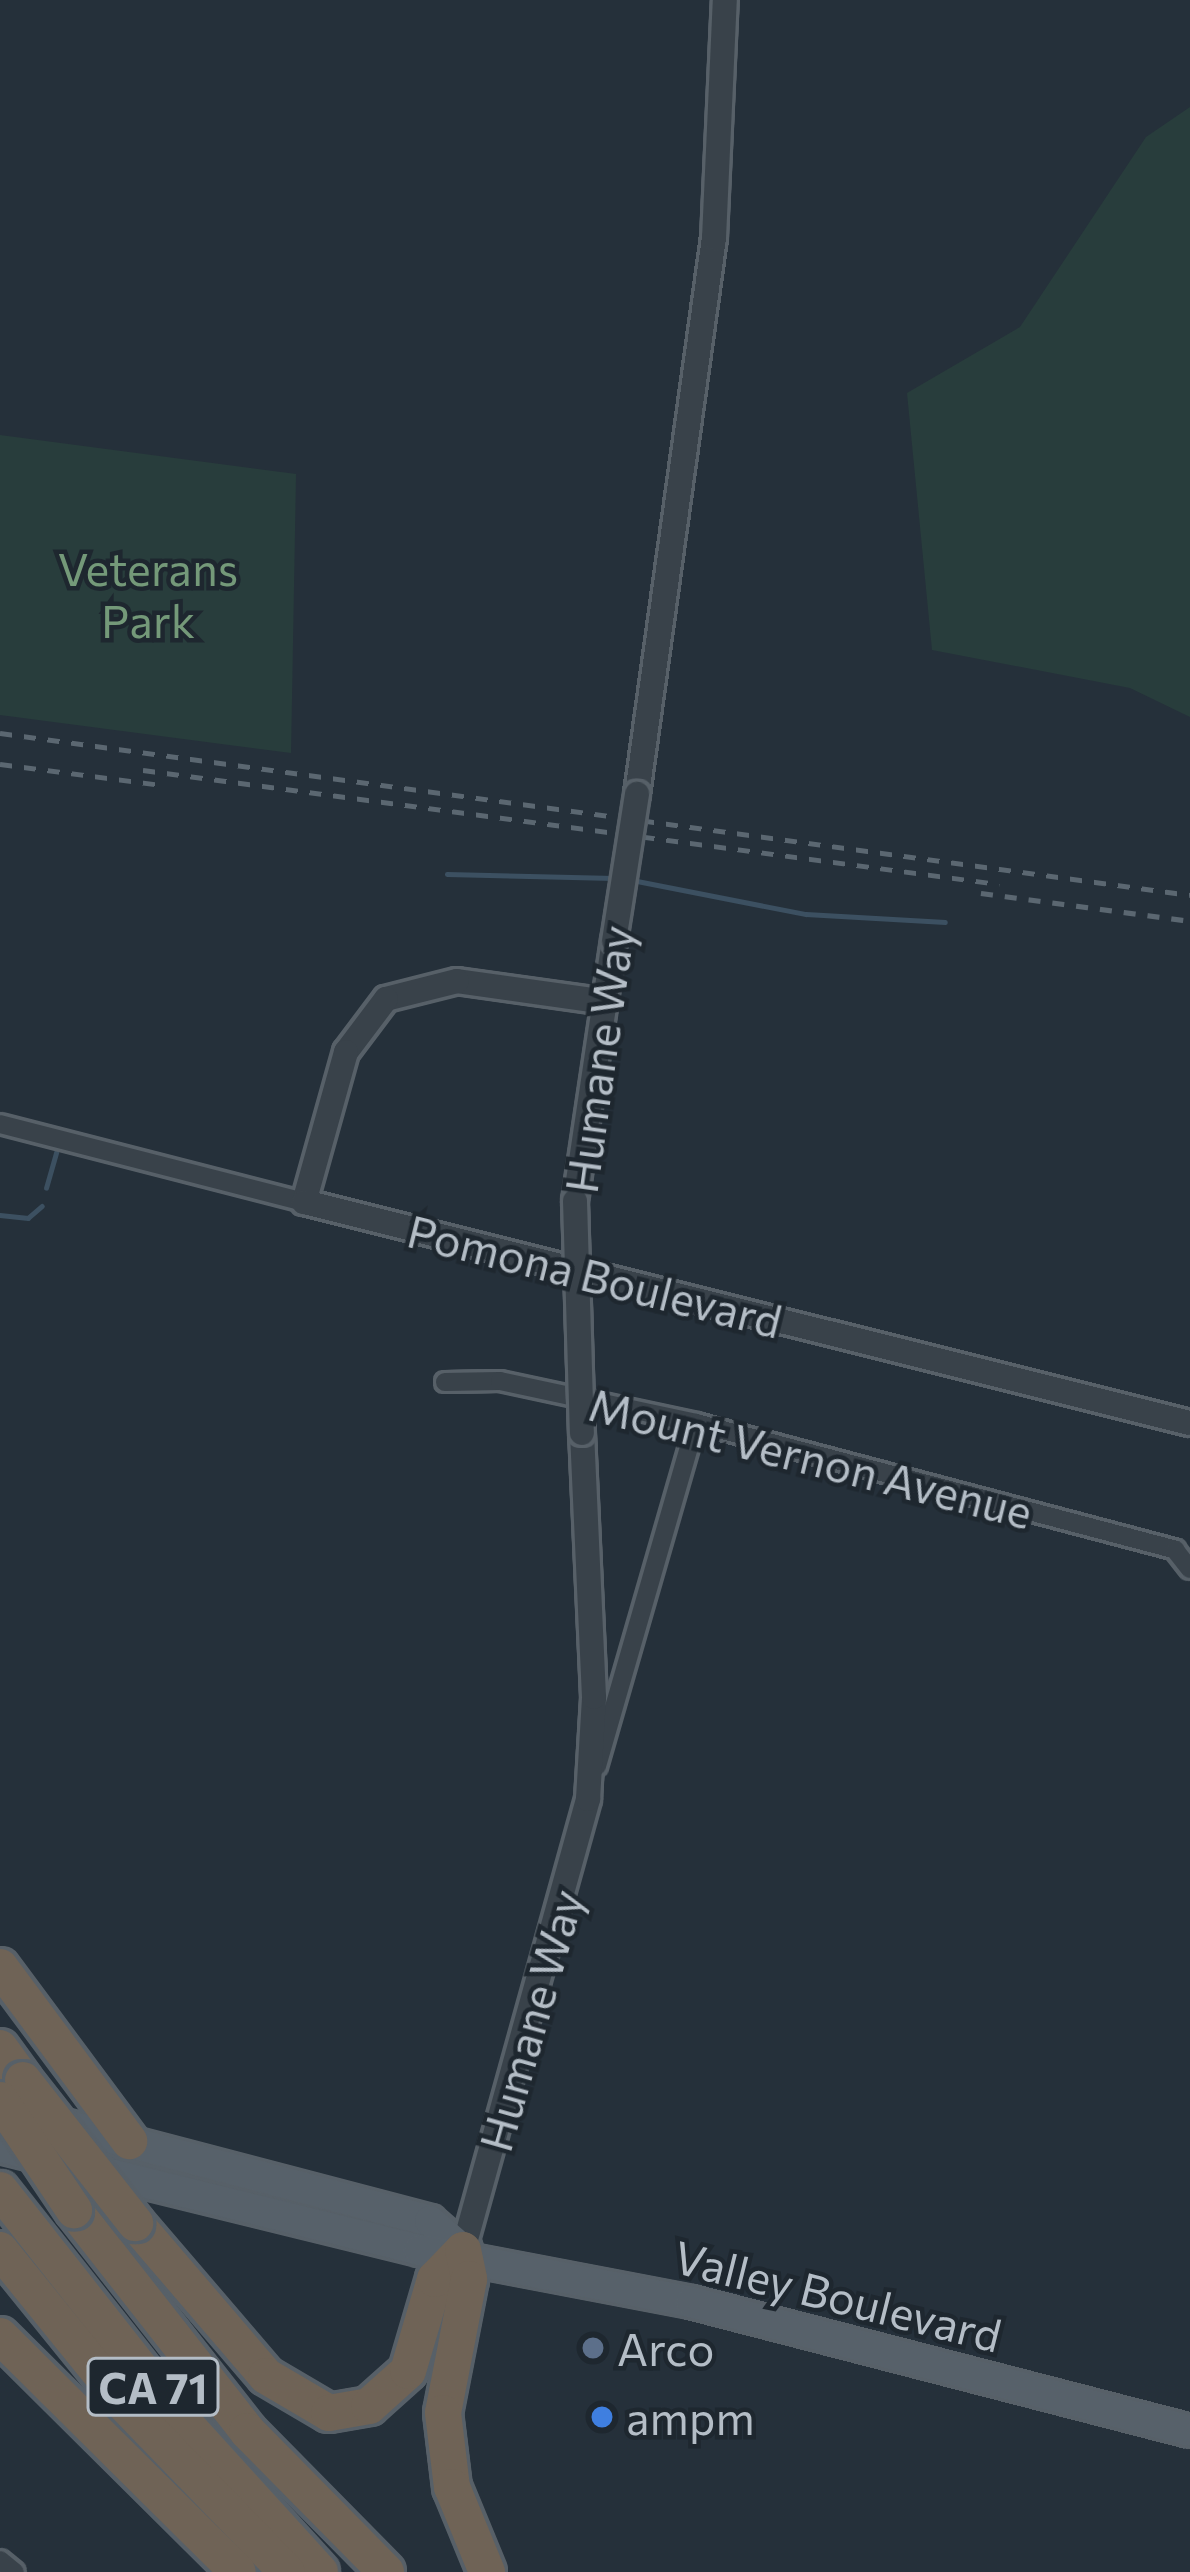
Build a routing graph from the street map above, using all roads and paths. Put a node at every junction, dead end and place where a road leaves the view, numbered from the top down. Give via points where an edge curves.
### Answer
1 (725, 0) edge
2 (599, 1001) junction
3 (0, 1124) edge
4 (304, 1202) junction
5 (445, 1382) dead end
6 (696, 1423) junction
7 (1190, 1423) edge
8 (1190, 1569) edge
9 (588, 1799) junction
10 (0, 1967) edge
11 (0, 2048) edge
12 (12, 2090) edge
13 (0, 2109) edge
14 (129, 2140) junction
15 (0, 2146) edge
16 (0, 2190) edge
17 (0, 2250) edge
18 (464, 2250) junction
19 (0, 2336) edge
20 (1190, 2431) edge
21 (0, 2560) edge
22 (15, 2572) edge
23 (238, 2572) edge
24 (287, 2572) edge
25 (320, 2572) edge
26 (386, 2572) edge
27 (487, 2572) edge

1 - 2 street, Humane Way, bridge via 714,238 637,794
2 - 4 street via 457,981 386,999 346,1052
2 - 9 street, Humane Way, bridge via 575,1201 595,1697
3 - 4 street, Pomona Boulevard
4 - 7 street, Pomona Boulevard
5 - 6 street, Mount Vernon Avenue via 500,1382
6 - 8 street, Mount Vernon Avenue via 1175,1550
6 - 9 street
9 - 18 street, Humane Way
10 - 14 highway
11 - 12 highway
12 - 18 highway, bridge via 266,2376 329,2413 369,2406 408,2372 436,2279
12 - 26 highway, CA 71, bridge via 74,2210 248,2431
13 - 14 main road, Valley Boulevard
14 - 18 main road, Valley Boulevard via 430,2221
15 - 18 main road, Valley Boulevard via 419,2250
16 - 25 highway, CA 71 via 178,2416
17 - 24 highway via 127,2407
18 - 20 main road, Valley Boulevard
18 - 27 highway via 470,2279 443,2413 452,2487
19 - 23 highway
21 - 22 street

